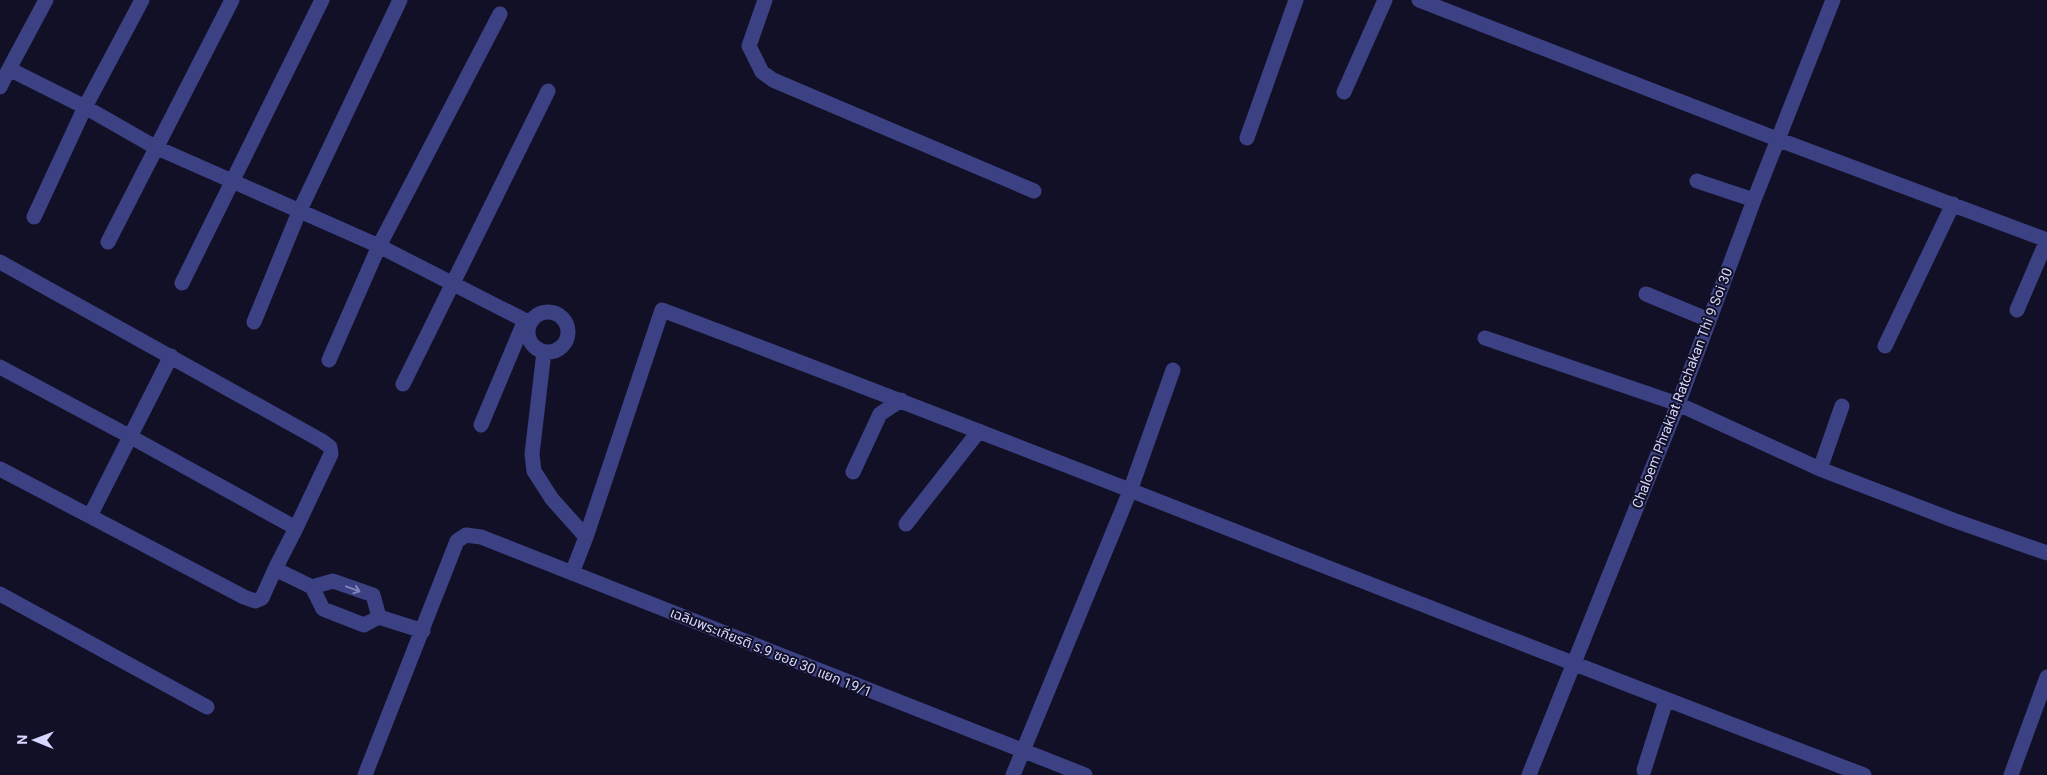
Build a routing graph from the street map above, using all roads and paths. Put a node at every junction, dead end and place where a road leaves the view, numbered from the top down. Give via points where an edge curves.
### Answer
1 (46, 0) edge
2 (142, 0) edge
3 (232, 0) edge
4 (322, 0) edge
5 (400, 0) edge
6 (765, 0) edge
7 (1296, 0) edge
8 (1385, 0) edge
9 (1419, 0) edge
10 (1832, 0) edge
11 (500, 14) dead end
12 (9, 69) junction
13 (0, 87) edge
14 (548, 92) dead end
15 (1344, 92) dead end
16 (85, 107) junction
17 (1247, 138) dead end
18 (1777, 139) junction
19 (155, 147) junction
20 (1697, 180) dead end
21 (231, 182) junction
22 (1034, 190) dead end
23 (1754, 200) junction
24 (1953, 204) junction
25 (299, 212) junction
26 (34, 217) dead end
27 (2047, 240) edge
28 (108, 242) dead end
29 (379, 246) junction
30 (0, 262) edge
31 (182, 283) dead end
32 (454, 285) junction
33 (1646, 294) dead end
34 (2017, 310) dead end
35 (1709, 320) junction
36 (528, 321) junction
37 (254, 322) dead end
38 (1486, 338) dead end
39 (1885, 346) dead end
40 (544, 352) junction
41 (171, 356) junction
42 (329, 360) dead end
43 (0, 368) edge
44 (1173, 370) dead end
45 (403, 384) dead end
46 (901, 400) junction
47 (1678, 404) junction
48 (1842, 406) dead end
49 (481, 425) dead end
50 (978, 431) junction
51 (131, 437) junction
52 (0, 469) edge
53 (1820, 469) junction
54 (853, 472) dead end
55 (1130, 491) junction
56 (90, 516) junction
57 (906, 524) dead end
58 (296, 528) junction
59 (586, 537) junction
60 (2047, 553) edge
61 (275, 569) junction
62 (572, 572) junction
63 (312, 587) junction
64 (0, 594) edge
65 (378, 617) junction
66 (423, 631) junction
67 (1573, 662) junction
68 (2047, 677) edge
69 (1666, 700) junction
70 (208, 707) dead end
71 (1022, 751) junction
72 (1644, 770) dead end
73 (365, 775) edge
74 (1013, 775) edge
75 (1085, 775) edge
76 (1529, 775) edge
77 (1864, 775) edge
78 (2012, 775) edge

1 - 12 street
2 - 16 street
3 - 19 street
4 - 21 street
5 - 25 street
6 - 22 street via 749,46 755,62 768,76
7 - 17 street
8 - 15 street
9 - 18 street
10 - 18 street, Chaloem Phrakiat Ratchakan Thi 9 Soi 30
11 - 29 street
12 - 13 street
12 - 16 street
14 - 32 street
16 - 19 street
16 - 26 street
18 - 23 street, Chaloem Phrakiat Ratchakan Thi 9 Soi 30
18 - 24 street
19 - 21 street
19 - 28 street
20 - 23 street
21 - 25 street
21 - 31 street
23 - 35 street, Chaloem Phrakiat Ratchakan Thi 9 Soi 30
24 - 27 street
24 - 39 street
25 - 29 street
25 - 37 street
27 - 34 street
29 - 32 street
29 - 42 street
30 - 41 street
32 - 36 street
32 - 45 street
33 - 35 street
35 - 47 street, Chaloem Phrakiat Ratchakan Thi 9 Soi 30
36 - 40 street via 530,341
36 - 40 street via 540,314 554,313 564,321 567,340 563,346
36 - 49 street
38 - 47 street
40 - 59 street via 532,454 534,471 552,500
41 - 51 street
41 - 58 street via 330,447 331,454
43 - 51 street
44 - 55 street
46 - 50 street
46 - 54 street via 880,414
46 - 59 street via 662,310
47 - 53 street
47 - 67 street, Chaloem Phrakiat Ratchakan Thi 9 Soi 30
48 - 53 street
50 - 55 street
50 - 57 street
51 - 56 street
51 - 58 street
52 - 56 street
53 - 60 street
55 - 67 street
55 - 71 street
56 - 61 street via 255,601 262,598
58 - 61 street
59 - 62 street
61 - 63 street
62 - 66 street, เฉลิมพระเกียรติ ร.9 ซอย 30 แยก 19/1 via 481,537 466,535 457,541
62 - 71 street, เฉลิมพระเกียรติ ร.9 ซอย 30 แยก 19/1
63 - 65 street via 323,609 364,625
63 -> 65 street via 333,581 372,596
64 - 70 street
65 - 66 street
66 - 73 street
67 - 69 street
67 - 76 street, Chaloem Phrakiat Ratchakan Thi 9 Soi 30
68 - 78 street
69 - 72 street
69 - 77 street
71 - 74 street
71 - 75 street, เฉลิมพระเกียรติ ร.9 ซอย 30 แยก 19/1

